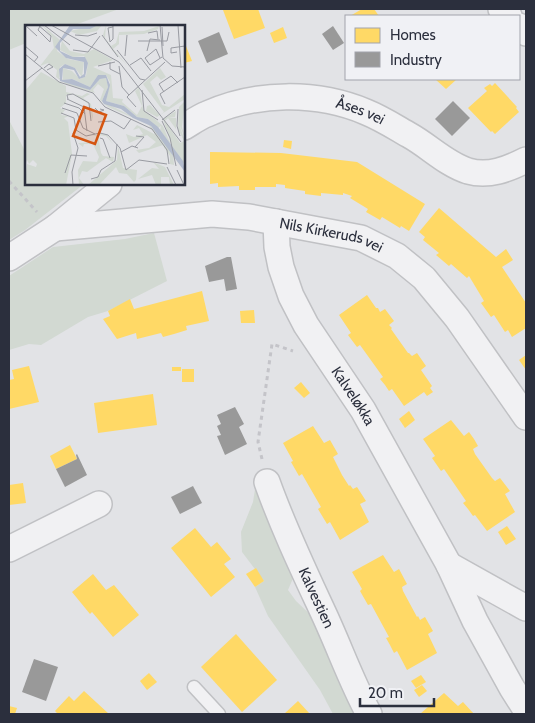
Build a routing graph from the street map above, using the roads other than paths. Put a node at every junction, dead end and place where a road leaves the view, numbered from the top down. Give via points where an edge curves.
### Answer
1 (185, 126) edge
2 (526, 160) edge
3 (108, 185) edge
4 (276, 222) junction
5 (55, 228) junction
6 (9, 258) edge
7 (526, 417) edge
8 (267, 482) road end
9 (100, 504) dead end
10 (9, 549) edge
11 (450, 565) junction
12 (526, 608) edge
13 (194, 687) dead end
14 (526, 710) edge
15 (219, 714) edge
16 (369, 714) edge

1 - 2 street, Åses vei via 206,114 245,101 271,97 329,100 366,112 468,171 496,173
3 - 5 street
4 - 5 street, Nils Kirkeruds vei via 212,214
4 - 7 street, Nils Kirkeruds vei via 360,238 397,256 424,278 457,318
4 - 11 street, Kalveløkka via 277,247 291,296 306,325 363,410
5 - 6 street
8 - 16 street, Kalvestien via 302,569
9 - 10 street
11 - 12 street
11 - 14 street, Kalveløkka via 475,621
13 - 15 lane

